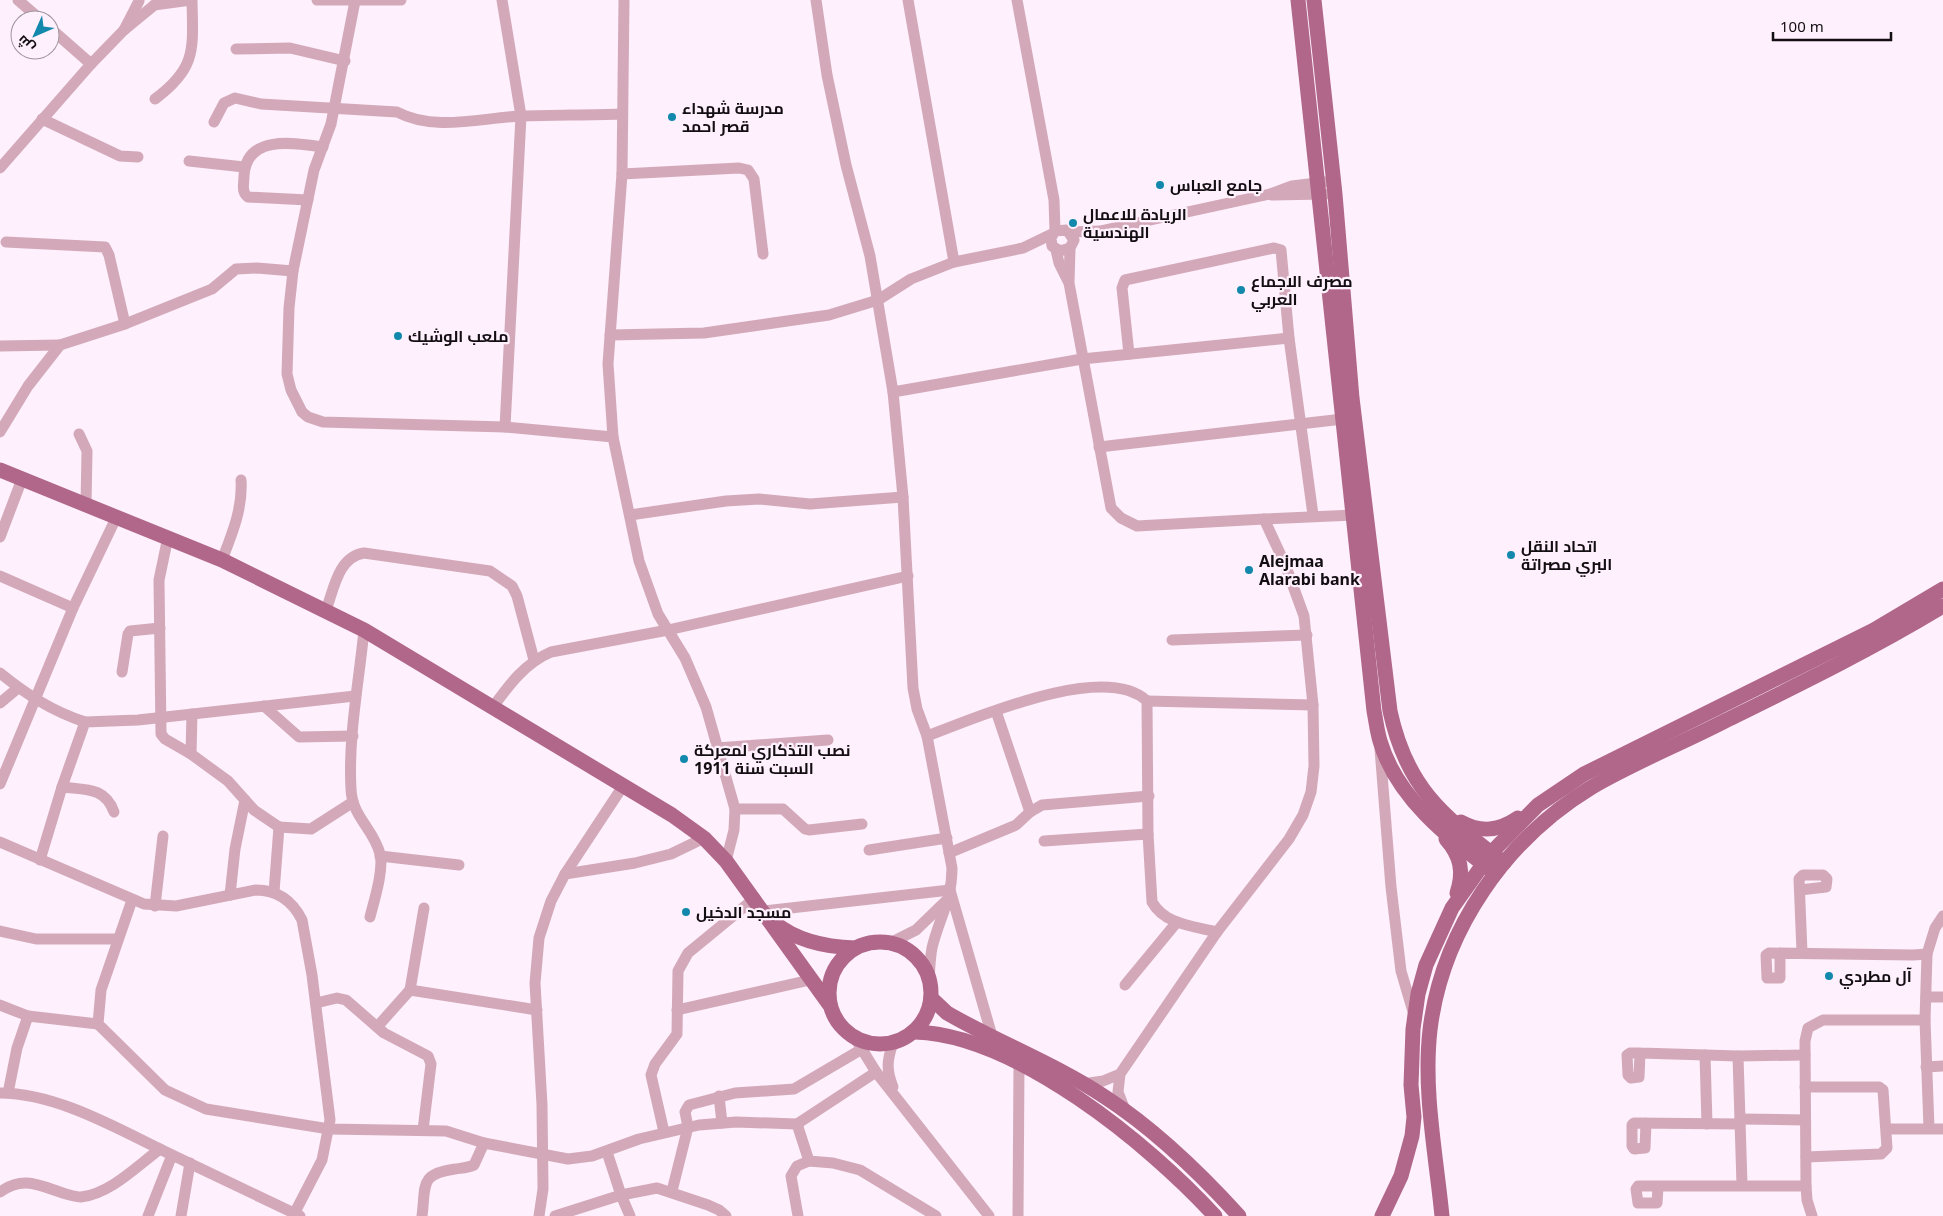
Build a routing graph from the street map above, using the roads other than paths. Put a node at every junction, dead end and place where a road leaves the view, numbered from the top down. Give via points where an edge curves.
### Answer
1 (18, 0) edge
2 (139, 0) edge
3 (191, 0) edge
4 (317, 0) edge
5 (401, 0) edge
6 (502, 0) edge
7 (624, 0) edge
8 (816, 0) edge
9 (908, 0) edge
10 (1017, 0) edge
11 (1298, 0) edge
12 (1314, 0) edge
13 (355, 1) edge
14 (155, 4) edge
15 (30, 10) edge
16 (124, 30) junction
17 (60, 37) edge
18 (236, 49) dead end
19 (345, 61) junction
20 (90, 64) junction
21 (155, 99) dead end
22 (334, 107) junction
23 (621, 114) junction
24 (521, 116) junction
25 (42, 119) junction
26 (214, 122) dead end
27 (323, 147) junction
28 (138, 157) dead end
29 (189, 161) dead end
30 (0, 168) edge
31 (244, 168) junction
32 (622, 174) junction
33 (1334, 187) junction
34 (1318, 188) junction
35 (308, 200) junction
36 (1054, 200) junction
37 (1069, 231) junction
38 (1100, 231) junction
39 (1054, 233) junction
40 (6, 242) dead end
41 (1072, 246) junction
42 (1023, 248) junction
43 (1056, 250) junction
44 (762, 254) dead end
45 (954, 262) junction
46 (293, 271) junction
47 (1069, 282) junction
48 (878, 300) junction
49 (125, 324) junction
50 (610, 336) junction
51 (1289, 338) junction
52 (60, 345) junction
53 (0, 346) edge
54 (1128, 354) junction
55 (1082, 359) junction
56 (893, 392) junction
57 (1343, 419) junction
58 (1300, 424) junction
59 (506, 427) junction
60 (0, 432) edge
61 (79, 434) dead end
62 (613, 437) junction
63 (1099, 448) junction
64 (0, 470) edge
65 (22, 479) junction
66 (241, 480) dead end
67 (903, 497) junction
68 (86, 505) junction
69 (630, 515) junction
70 (1314, 515) junction
71 (1354, 515) junction
72 (116, 518) junction
73 (1264, 519) junction
74 (0, 537) edge
75 (168, 538) junction
76 (222, 560) junction
77 (0, 576) edge
78 (908, 576) junction
79 (1943, 589) edge
80 (1943, 606) edge
81 (73, 608) junction
82 (326, 610) junction
83 (160, 628) junction
84 (364, 630) junction
85 (668, 630) junction
86 (1307, 635) junction
87 (1172, 640) dead end
88 (534, 660) junction
89 (122, 672) dead end
90 (0, 674) edge
91 (18, 688) junction
92 (355, 696) junction
93 (36, 701) junction
94 (1147, 701) junction
95 (0, 703) edge
96 (1313, 705) junction
97 (264, 706) junction
98 (493, 707) junction
99 (996, 711) junction
100 (192, 714) junction
101 (160, 718) junction
102 (85, 722) junction
103 (353, 736) junction
104 (927, 736) junction
105 (828, 740) dead end
106 (1380, 741) junction
107 (717, 748) junction
108 (0, 754) edge
109 (190, 754) junction
110 (12, 756) junction
111 (0, 784) edge
112 (62, 786) junction
113 (623, 786) junction
114 (1149, 796) junction
115 (245, 800) junction
116 (353, 802) junction
117 (1434, 805) junction
118 (1538, 805) junction
119 (1418, 808) junction
120 (735, 809) junction
121 (114, 812) dead end
122 (1030, 812) junction
123 (862, 824) dead end
124 (279, 827) junction
125 (1148, 834) junction
126 (163, 836) dead end
127 (704, 838) junction
128 (947, 838) junction
129 (1044, 841) dead end
130 (0, 842) edge
131 (869, 850) dead end
132 (950, 853) junction
133 (380, 856) junction
134 (1487, 858) junction
135 (40, 860) junction
136 (726, 861) junction
137 (459, 865) dead end
138 (1500, 868) junction
139 (566, 874) junction
140 (1800, 890) dead end
141 (274, 892) junction
142 (230, 895) junction
143 (949, 895) junction
144 (755, 898) junction
145 (132, 900) junction
146 (155, 906) junction
147 (424, 908) dead end
148 (1452, 908) junction
149 (766, 914) junction
150 (1943, 916) edge
151 (370, 917) dead end
152 (1177, 922) junction
153 (0, 931) edge
154 (1217, 932) junction
155 (117, 939) junction
156 (890, 943) junction
157 (856, 948) junction
158 (1780, 952) dead end
159 (1802, 952) junction
160 (1927, 954) junction
161 (930, 979) junction
162 (810, 980) junction
163 (1125, 985) dead end
164 (410, 990) junction
165 (1926, 997) junction
166 (931, 998) junction
167 (1943, 998) edge
168 (316, 1003) junction
169 (829, 1004) junction
170 (0, 1005) edge
171 (537, 1010) junction
172 (677, 1010) junction
173 (28, 1016) junction
174 (1415, 1017) junction
175 (1925, 1020) junction
176 (98, 1024) junction
177 (377, 1027) junction
178 (915, 1032) junction
179 (992, 1036) junction
180 (893, 1043) junction
181 (858, 1044) junction
182 (1640, 1053) dead end
183 (1706, 1055) junction
184 (1805, 1055) junction
185 (1738, 1056) junction
186 (1019, 1064) junction
187 (1943, 1066) edge
188 (1926, 1067) junction
189 (876, 1072) junction
190 (1120, 1074) junction
191 (1083, 1084) junction
192 (1805, 1086) junction
193 (4, 1093) edge
194 (720, 1096) junction
195 (897, 1096) junction
196 (1125, 1110) junction
197 (1806, 1120) junction
198 (1740, 1122) junction
199 (722, 1123) junction
200 (1646, 1123) dead end
201 (797, 1124) junction
202 (1707, 1124) junction
203 (688, 1127) junction
204 (1929, 1128) junction
205 (329, 1129) junction
206 (1887, 1129) junction
207 (1943, 1129) edge
208 (424, 1130) junction
209 (664, 1132) junction
210 (484, 1143) junction
211 (160, 1149) junction
212 (607, 1152) junction
213 (172, 1154) junction
214 (542, 1154) junction
215 (1806, 1157) junction
216 (809, 1161) junction
217 (190, 1163) junction
218 (1742, 1185) junction
219 (1806, 1186) junction
220 (1658, 1187) dead end
221 (672, 1191) junction
222 (0, 1192) edge
223 (621, 1195) junction
224 (296, 1215) edge
225 (148, 1216) edge
226 (181, 1216) edge
227 (422, 1216) edge
228 (539, 1216) edge
229 (555, 1216) edge
230 (630, 1216) edge
231 (726, 1216) edge
232 (798, 1216) edge
233 (936, 1216) edge
234 (989, 1216) edge
235 (1018, 1216) edge
236 (1215, 1216) edge
237 (1239, 1216) edge
238 (1382, 1216) edge
239 (1442, 1216) edge
240 (1812, 1216) edge

1 - 15 street
2 - 14 street via 146,7
2 - 16 street
3 - 14 street
3 - 21 street via 188,65 170,88
4 - 13 street
5 - 13 street
6 - 24 street
7 - 23 street
8 - 48 street via 827,75
9 - 45 street
10 - 36 street
11 - 34 main road
12 - 33 main road
13 - 19 street
14 - 16 street
16 - 20 street
17 - 20 street
18 - 19 street via 290,48
19 - 22 street
20 - 25 street
22 - 24 street via 397,112 412,120 439,123
22 - 26 street via 261,104 234,98 224,103
22 - 27 street
23 - 24 street
23 - 32 street
24 - 59 street
25 - 28 street via 120,156
25 - 30 street
27 - 31 street via 283,143 263,146 256,150
27 - 35 street
29 - 31 street
31 - 35 street via 243,190 248,197
32 - 44 street via 748,170 754,179
32 - 50 street
33 - 34 street
33 - 117 main road via 1352,398 1390,711 1395,738 1407,767
34 - 38 street via 1286,187 1270,194
34 - 57 main road
35 - 46 street
36 - 37 street
36 - 39 street
37 - 38 street
37 - 39 street
37 - 41 street
38 - 41 street
39 - 42 street
39 - 43 street via 1051,242
40 - 49 street via 104,247 109,255
41 - 43 street via 1064,252
41 - 47 street
42 - 43 street
42 - 45 street
43 - 47 street
45 - 48 street via 911,279
46 - 49 street via 236,269 212,289
46 - 59 street via 287,374 294,398 308,417 323,422
47 - 55 street
48 - 50 street via 829,315 753,327 704,333
48 - 56 street
49 - 52 street
50 - 62 street via 608,364
51 - 54 street
51 - 54 street via 1282,254 1281,250 1274,248 1125,280 1122,288
51 - 58 street
52 - 53 street
52 - 60 street via 28,386
54 - 55 street
55 - 56 street
55 - 63 street
56 - 67 street
57 - 58 street
57 - 71 main road
58 - 63 street
58 - 70 street
59 - 62 street
61 - 68 street via 87,451
62 - 69 street
63 - 73 street via 1110,508 1132,525
64 - 65 main road
65 - 68 main road
65 - 74 street
66 - 76 street via 238,514
67 - 69 street via 810,504 759,499 726,501
67 - 78 street
68 - 72 main road
69 - 85 street via 639,561 658,614
70 - 71 street
70 - 73 street
71 - 106 main road via 1374,711
72 - 75 main road
72 - 81 street
73 - 86 street via 1297,592
75 - 76 main road
75 - 83 street via 159,580
76 - 82 main road
77 - 81 street
78 - 85 street
78 - 104 street via 913,688
79 - 118 main road via 1866,634 1584,774
80 - 138 main road via 1849,660 1593,787 1550,817
81 - 93 street
82 - 84 main road
82 - 88 street via 344,564 355,555 364,553 490,571 512,586 517,596
83 - 89 street via 130,631
83 - 101 street
84 - 92 street
84 - 98 main road
85 - 88 street via 560,649
85 - 107 street via 697,685
86 - 87 street
86 - 96 street
88 - 98 street via 514,679
90 - 91 street
91 - 93 street
91 - 95 street
92 - 97 street
92 - 103 street
93 - 102 street
93 - 110 street
94 - 96 street
94 - 99 street via 1127,689 1083,687
94 - 114 street
96 - 154 street via 1314,766 1311,792 1303,815
97 - 100 street
97 - 103 street via 299,737
98 - 113 main road
99 - 104 street
99 - 122 street
100 - 101 street
100 - 109 street
101 - 102 street
101 - 109 street via 163,737
102 - 112 street
103 - 116 street
104 - 128 street
105 - 107 street
106 - 119 main road via 1391,768
106 - 174 street via 1401,971
107 - 120 street
108 - 110 street
109 - 115 street via 228,781
110 - 111 street
112 - 121 street via 96,792 110,800
112 - 135 street
113 - 127 main road
113 - 139 street
114 - 122 street via 1042,805
114 - 125 street
115 - 124 street
115 - 142 street
116 - 124 street via 311,829
116 - 133 street
117 - 118 main road via 1471,827 1484,830 1510,824
117 - 134 main road
118 - 134 main road
119 - 134 main road
119 - 148 main road via 1449,843 1462,866
120 - 123 street via 783,809 810,830
120 - 136 street via 734,830
122 - 132 street via 1016,825
124 - 141 street
125 - 129 street
125 - 152 street via 1152,902 1158,911
126 - 146 street
127 - 136 main road
127 - 139 street via 671,854
128 - 131 street
128 - 132 street
130 - 135 street
132 - 143 street
133 - 137 street
133 - 151 street
134 - 138 main road
134 - 148 main road
135 - 145 street
136 - 144 main road
138 - 239 main road via 1466,917 1453,944 1437,992 1430,1030 1429,1098
139 - 171 street via 551,901 538,938 535,966
140 - 159 street
141 - 142 street via 256,890
141 - 168 street via 289,901 302,920
142 - 146 street via 176,906
143 - 149 street
143 - 156 street via 921,925
143 - 161 street via 932,946
143 - 179 street
144 - 149 main road
144 - 172 street via 688,953 681,963
145 - 146 street
145 - 155 street
147 - 164 street
148 - 174 main road via 1426,965
149 - 157 main road via 781,928 803,939
149 - 162 main road
150 - 160 street via 1935,928
152 - 154 street
152 - 163 street
153 - 155 street via 36,939
154 - 190 street
155 - 176 street via 101,990
156 - 157 main road via 866,943
156 - 161 main road via 915,955
157 - 169 main road via 836,965 828,990
158 - 159 street
159 - 160 street
160 - 165 street
161 - 166 main road
162 - 169 main road
162 - 172 street
164 - 171 street
164 - 177 street
165 - 167 street
165 - 175 street
166 - 178 main road via 926,1016
166 - 179 main road via 947,1013
168 - 177 street via 337,998 346,1000
168 - 205 street via 329,1099
169 - 181 main road via 838,1024
170 - 173 street
171 - 214 street
172 - 209 street via 677,1034 655,1064 651,1075
173 - 176 street
173 - 193 street
174 - 238 main road via 1412,1136 1401,1176
175 - 184 street via 1823,1020 1808,1028
175 - 188 street
176 - 205 street via 165,1090 185,1102 206,1109
177 - 208 street via 425,1053 431,1060
178 - 180 main road
178 - 186 main road via 957,1038
179 - 191 main road
180 - 181 main road
180 - 195 street via 887,1072
181 - 189 street
181 - 194 street via 794,1089
182 - 183 street
183 - 185 street
183 - 202 street
184 - 185 street
184 - 192 street
185 - 198 street
186 - 235 street
186 - 236 main road via 1086,1104 1135,1140
187 - 188 street
188 - 204 street
189 - 195 street
189 - 201 street
190 - 191 street
190 - 196 street via 1118,1092
191 - 196 main road
192 - 197 street
192 - 206 street via 1879,1087 1885,1094
193 - 211 street via 40,1098 63,1106
194 - 199 street
194 - 203 street via 689,1105 685,1112
195 - 234 street
196 - 237 main road via 1199,1173
197 - 198 street
197 - 215 street
198 - 202 street
198 - 218 street
199 - 201 street
199 - 203 street
200 - 202 street
201 - 216 street
203 - 209 street
203 - 221 street
204 - 206 street
204 - 207 street
205 - 208 street
205 - 224 street via 322,1160
206 - 215 street via 1887,1148 1881,1154
208 - 210 street via 446,1131
209 - 212 street
210 - 214 street
210 - 227 street via 474,1165 438,1171 429,1176
211 - 213 street
211 - 222 street via 97,1193 79,1197 28,1182 18,1182
212 - 214 street via 568,1159
212 - 223 street
213 - 217 street
213 - 225 street
214 - 228 street via 543,1189
215 - 219 street
216 - 232 street via 797,1166 791,1176
216 - 233 street via 860,1170
217 - 224 street
217 - 226 street
218 - 219 street
218 - 220 street
219 - 240 street
221 - 223 street via 657,1188
221 - 231 street via 719,1210
223 - 229 street
223 - 230 street

